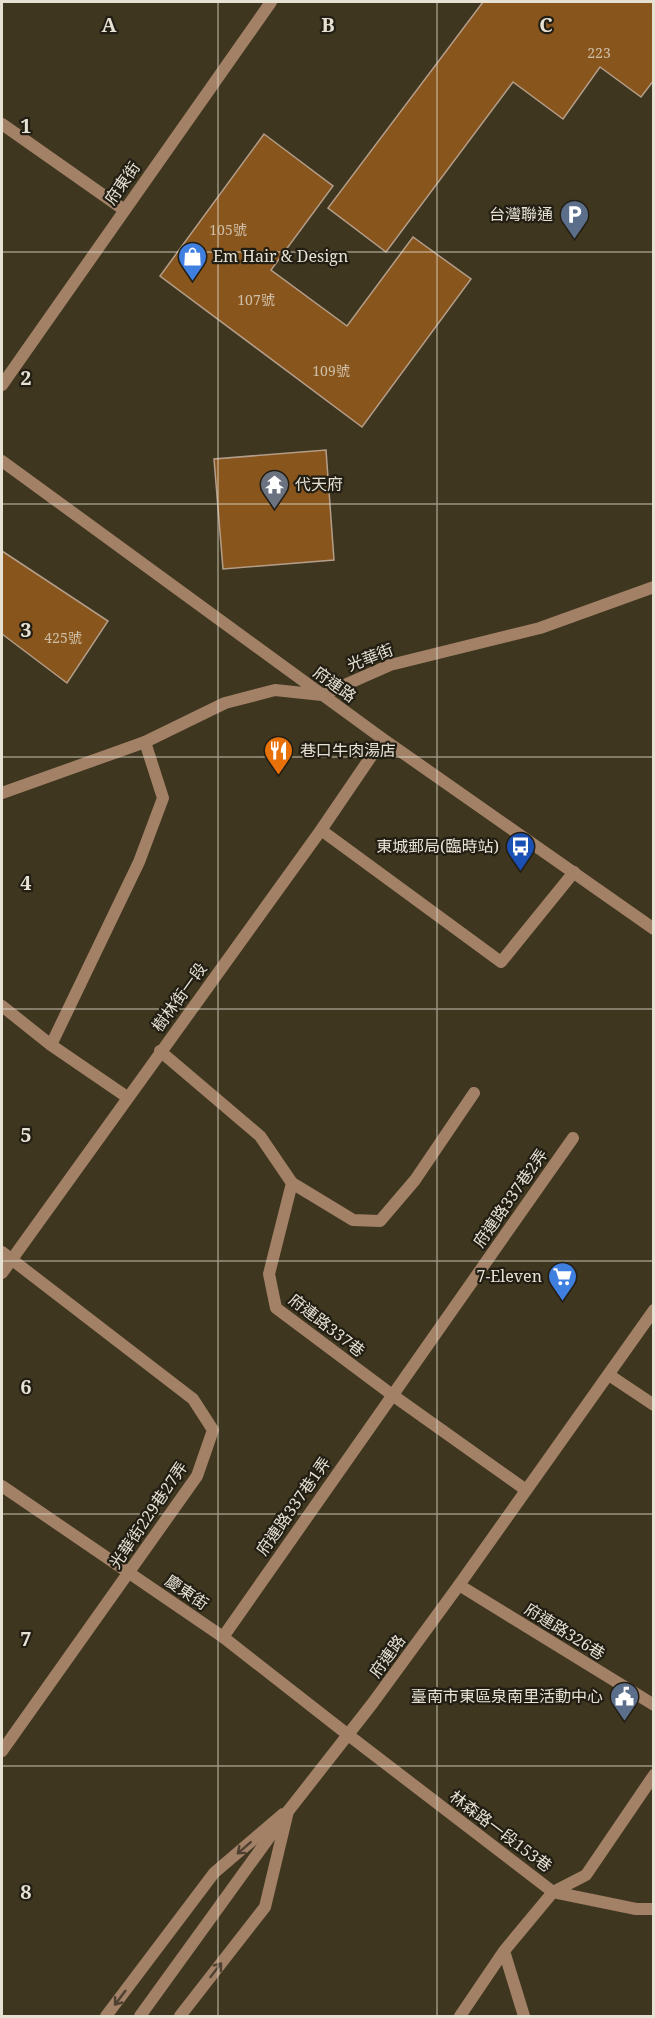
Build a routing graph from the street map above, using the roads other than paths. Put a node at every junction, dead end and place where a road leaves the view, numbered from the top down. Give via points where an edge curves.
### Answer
1 (271, 2) edge
2 (2, 124) edge
3 (123, 210) junction
4 (2, 385) edge
5 (2, 461) edge
6 (654, 587) edge
7 (322, 695) junction
8 (383, 739) junction
9 (145, 742) junction
10 (2, 793) edge
11 (321, 830) junction
12 (574, 872) junction
13 (654, 929) edge
14 (2, 1006) edge
15 (51, 1045) junction
16 (160, 1051) junction
17 (474, 1093) dead end
18 (127, 1097) junction
19 (573, 1138) dead end
20 (292, 1183) junction
21 (6, 1256) edge
22 (2, 1273) edge
23 (654, 1310) edge
24 (609, 1375) junction
25 (391, 1394) junction
26 (654, 1405) edge
27 (2, 1486) edge
28 (526, 1490) junction
29 (129, 1573) junction
30 (459, 1585) junction
31 (223, 1636) junction
32 (654, 1705) edge
33 (348, 1734) junction
34 (2, 1751) edge
35 (654, 1774) edge
36 (289, 1810) junction
37 (553, 1892) junction
38 (654, 1909) edge
39 (504, 1951) junction
40 (106, 2016) edge
41 (141, 2016) edge
42 (180, 2016) edge
43 (460, 2016) edge
44 (524, 2016) edge

1 - 3 street, 府東街
2 - 3 street
3 - 4 street, 府東街
5 - 7 street, 府連路
6 - 7 street, 光華街 via 540,628 390,665
7 - 8 street, 府連路
7 - 9 street, 光華街 via 275,690 225,703
8 - 11 street, 樹林街一段
8 - 12 street, 府連路
9 - 10 street, 光華街
9 - 15 street via 163,798 139,862
11 - 12 street via 501,962
11 - 16 street, 樹林街一段
12 - 13 street, 府連路
14 - 15 street
15 - 18 street
16 - 18 street, 樹林街一段
16 - 20 street via 260,1137
17 - 20 street via 415,1180 380,1221 353,1220
18 - 21 street, 樹林街一段
19 - 25 street, 府連路337巷2弄
20 - 25 street, 府連路337巷 via 269,1274 276,1308
21 - 22 street, 樹林街一段
21 - 29 street, 光華街229巷27弄 via 193,1399 213,1430 197,1476
23 - 24 street, 府連路
24 - 26 street
24 - 28 street, 府連路
25 - 28 street, 府連路337巷
25 - 31 street, 府連路337巷1弄
27 - 29 street, 慶東街
28 - 30 street, 府連路
29 - 31 street, 慶東街
29 - 34 street, 光華街229巷27弄
30 - 32 street, 府連路326巷
30 - 33 street, 府連路
31 - 33 street, 慶東街
33 - 36 street, 府連路
33 - 37 street, 林森路一段153巷
35 - 37 street via 586,1875
36 -> 40 street via 214,1873
36 - 41 street, 府連路
42 -> 36 street via 265,1907
37 - 38 street, 林森路一段153巷
37 - 39 street
39 - 43 street
39 - 44 street

